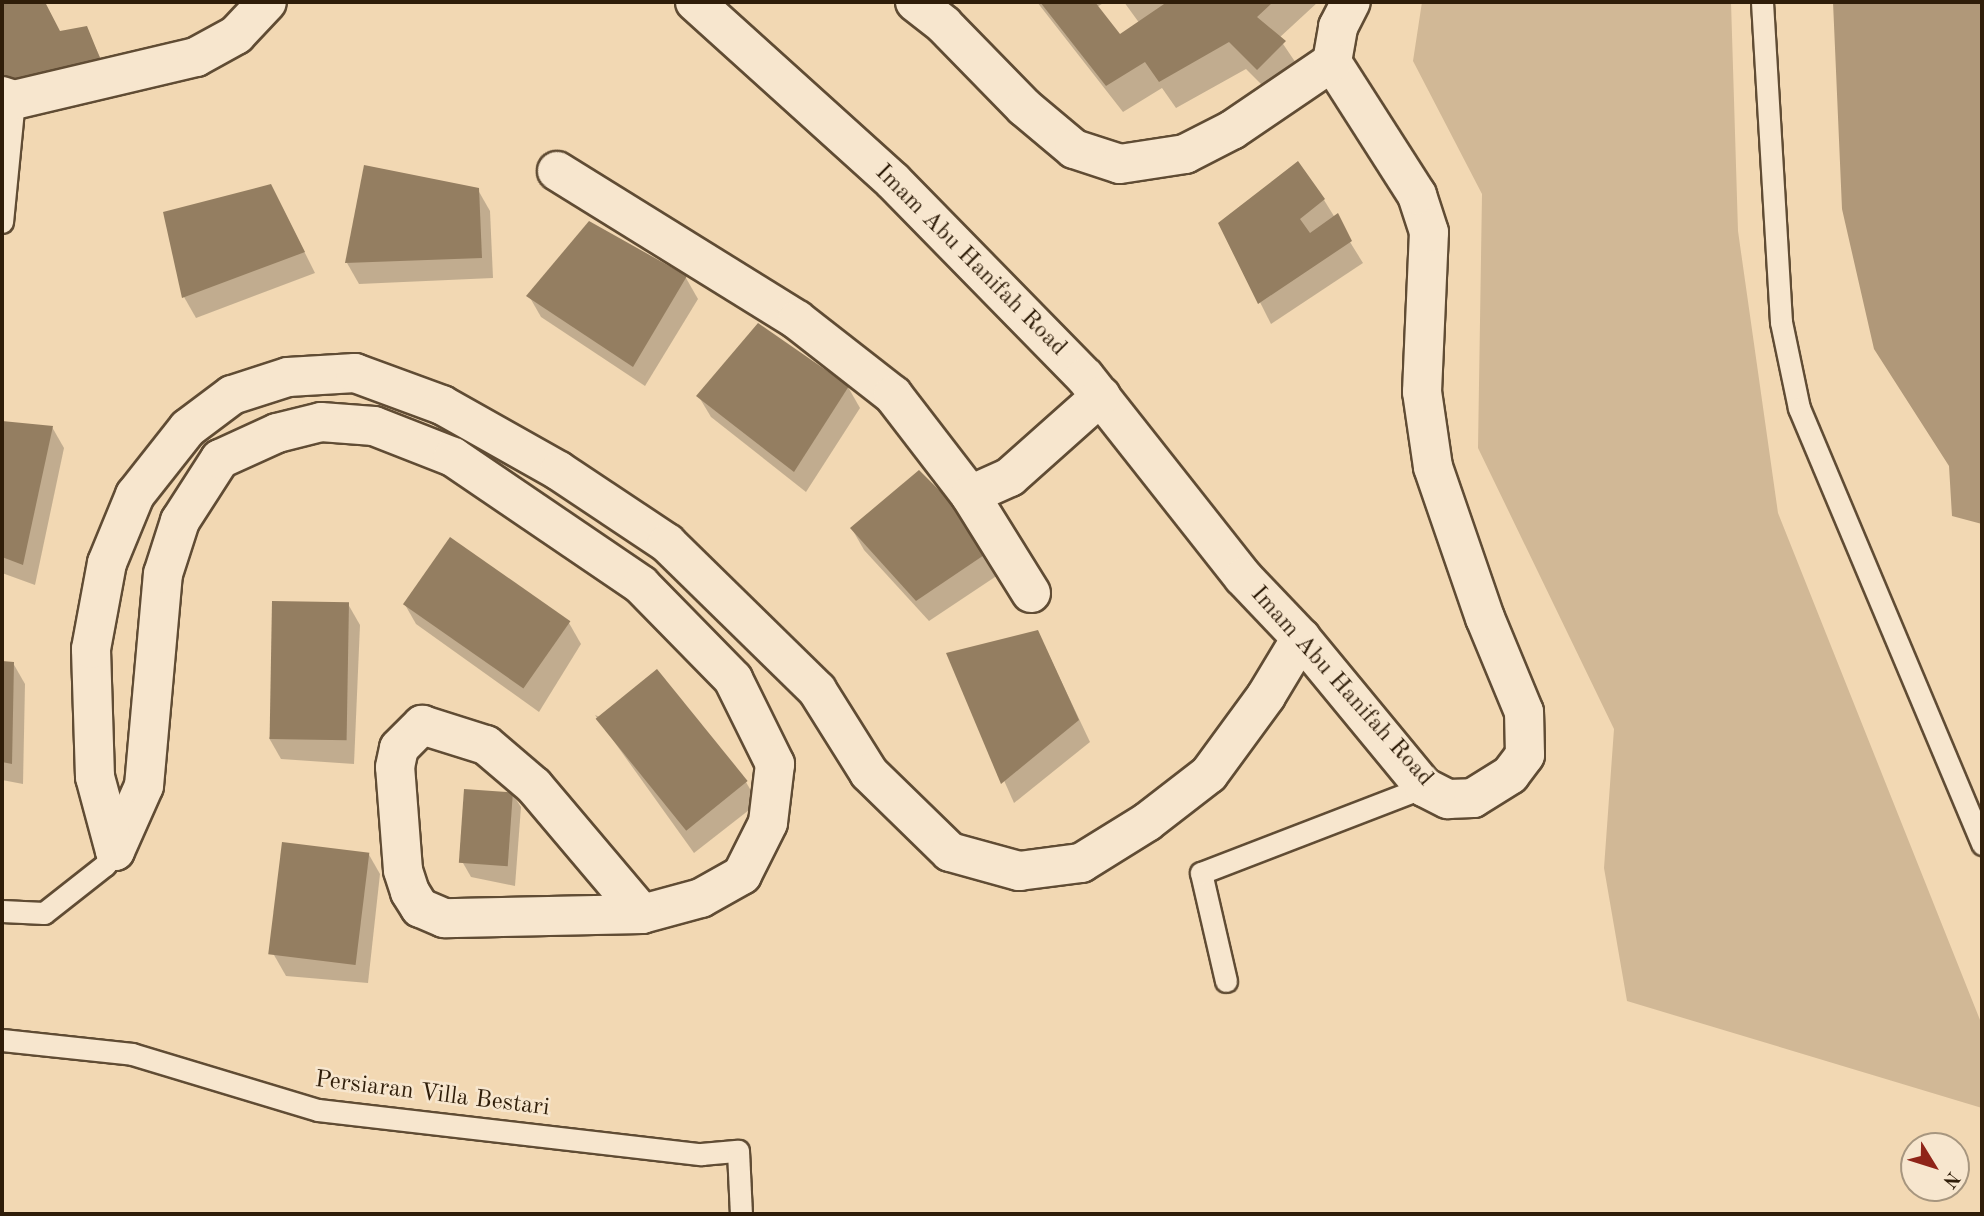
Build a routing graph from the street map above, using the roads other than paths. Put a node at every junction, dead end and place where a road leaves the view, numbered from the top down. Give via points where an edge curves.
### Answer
1 (267, 2) edge
2 (695, 2) edge
3 (915, 2) edge
4 (1352, 2) edge
5 (1762, 2) edge
6 (1332, 62) junction
7 (8, 98) edge
8 (557, 171) dead end
9 (2, 222) edge
10 (1101, 396) junction
11 (970, 495) junction
12 (667, 543) junction
13 (641, 585) junction
14 (1031, 593) dead end
15 (1301, 638) junction
16 (1424, 787) junction
17 (1982, 844) edge
18 (115, 852) junction
19 (2, 911) edge
20 (642, 914) junction
21 (1226, 981) dead end
22 (2, 1040) edge
23 (741, 1214) edge

1 - 7 street via 236,35 196,57
2 - 10 street, Imam Abu Hanifah Road via 893,181
3 - 6 street via 1074,149 1120,164 1185,153 1232,130
4 - 6 street via 1338,27
5 - 17 lane via 1781,322 1799,408
6 - 16 street, Imam Abu Hanifah Road via 1417,195 1429,232 1422,392 1433,467 1524,712 1525,755 1510,775 1473,798 1448,799
7 - 9 lane
8 - 11 street via 797,320 892,395
10 - 11 street via 1010,477
10 - 15 street, Imam Abu Hanifah Road via 1243,577
11 - 14 street
12 - 13 street
12 - 15 street via 817,691 869,774 950,852 1019,871 1081,863 1147,822 1209,774 1266,696
12 - 18 street via 559,471 442,405 355,373 288,377 232,395 188,428 135,495 107,563 91,649 95,777
13 - 18 street via 453,457 374,426 321,422 277,433 220,459 180,521 163,574 144,786
13 - 20 street via 733,679 775,764 768,824 742,874 701,898
15 - 16 street, Imam Abu Hanifah Road
16 - 21 lane via 1201,873
18 - 19 lane via 44,913
20 - 20 street via 534,786 486,745 422,725 409,733 399,748 394,795 403,870 420,908 444,918
22 - 23 lane, Persiaran Villa Bestari via 132,1054 318,1110 701,1154 738,1151

